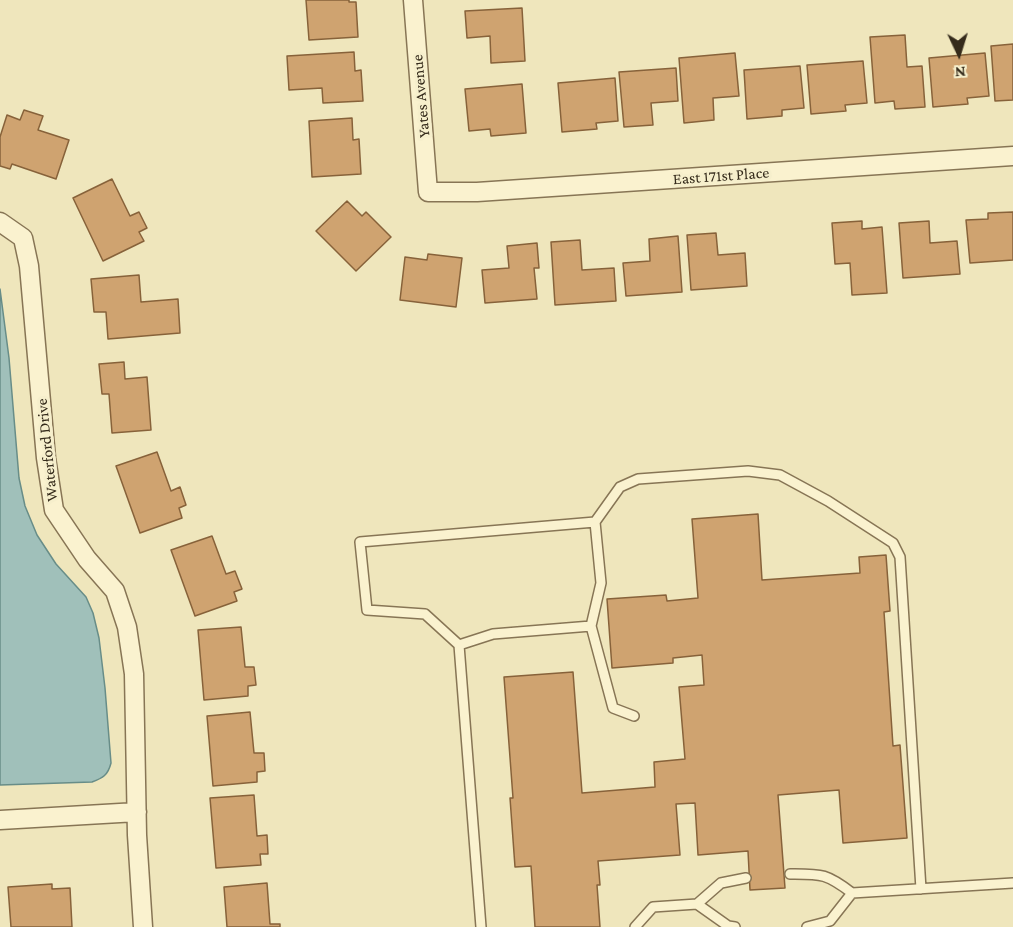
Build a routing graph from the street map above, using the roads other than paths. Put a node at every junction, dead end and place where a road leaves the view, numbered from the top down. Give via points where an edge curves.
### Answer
1 (413, 0) edge
2 (1013, 156) edge
3 (428, 192) joint
4 (0, 222) edge
5 (595, 522) junction
6 (591, 626) junction
7 (459, 645) junction
8 (634, 716) dead end
9 (137, 812) junction
10 (0, 820) edge
11 (790, 874) dead end
12 (747, 878) dead end
13 (1013, 883) edge
14 (921, 889) junction
15 (852, 893) junction
16 (697, 904) junction
17 (143, 927) edge
18 (481, 927) edge
19 (635, 927) edge
20 (735, 927) edge
21 (807, 927) edge

1 - 3 street, Yates Avenue
2 - 3 street, East 171st Place via 477,192
4 - 9 street, Waterford Drive via 23,238 29,266 54,510 114,591 128,627 134,674
5 - 6 lane via 601,583
5 - 7 lane via 360,542 367,610 425,614
5 - 14 lane via 620,487 638,479 748,471 780,475 893,543 900,557
6 - 7 lane via 493,634
6 - 8 lane via 613,708
7 - 18 lane
9 - 10 street
9 - 17 street, Waterford Drive
11 - 15 lane via 817,874 833,879
12 - 16 lane via 721,883
13 - 14 lane
14 - 15 lane
15 - 21 lane via 831,921
16 - 19 lane via 653,907
16 - 20 lane

